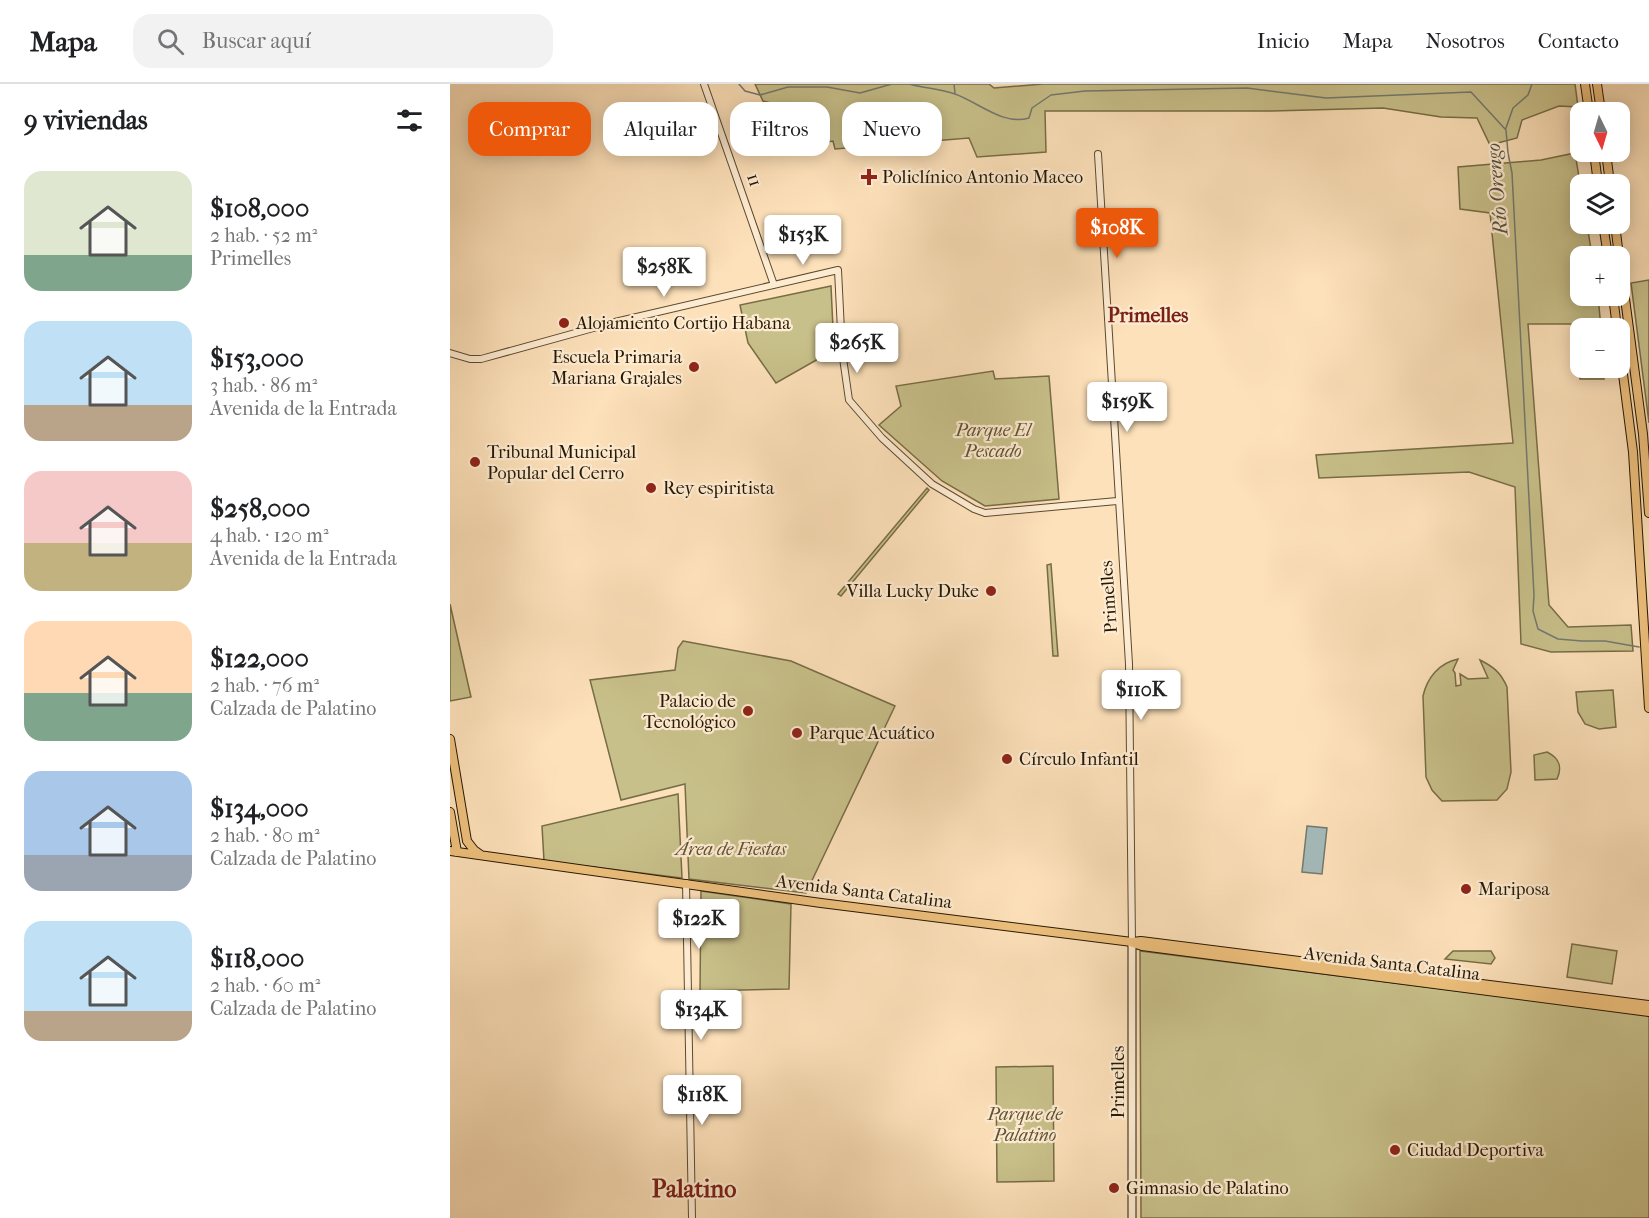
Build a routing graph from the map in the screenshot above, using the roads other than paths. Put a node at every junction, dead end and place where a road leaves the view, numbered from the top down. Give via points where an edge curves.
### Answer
1 (704, 84) edge
2 (1585, 84) edge
3 (1597, 84) edge
4 (1588, 102) edge
5 (1600, 102) edge
6 (1098, 154) dead end
7 (774, 285) junction
8 (1626, 306) edge
9 (450, 353) edge
10 (1623, 378) edge
11 (1118, 501) junction
12 (1649, 513) edge
13 (1649, 708) edge
14 (450, 739) edge
15 (450, 812) edge
16 (467, 841) junction
17 (453, 852) edge
18 (485, 857) junction
19 (686, 883) junction
20 (1132, 942) junction
21 (1649, 1005) edge
22 (1649, 1012) edge
23 (692, 1218) edge
24 (1132, 1218) edge

1 - 7 street, 11
2 - 4 main road
3 - 5 main road
6 - 11 street, Primelles
7 - 9 street via 481,358
7 - 11 street via 837,270 849,400 882,438 932,484 985,513
8 - 12 main road
10 - 13 main road via 1633,452
11 - 20 street, Primelles via 1129,663
14 - 16 main road
15 - 17 main road
16 - 17 main road via 462,850
16 - 18 main road
17 - 18 main road, Avenida Santa Catalina
18 - 19 main road, Avenida Santa Catalina
19 - 20 main road, Avenida Santa Catalina
19 - 23 street
20 - 21 main road, Avenida Santa Catalina
20 - 22 main road, Avenida Santa Catalina via 1153,948
20 - 24 main road, Primelles

